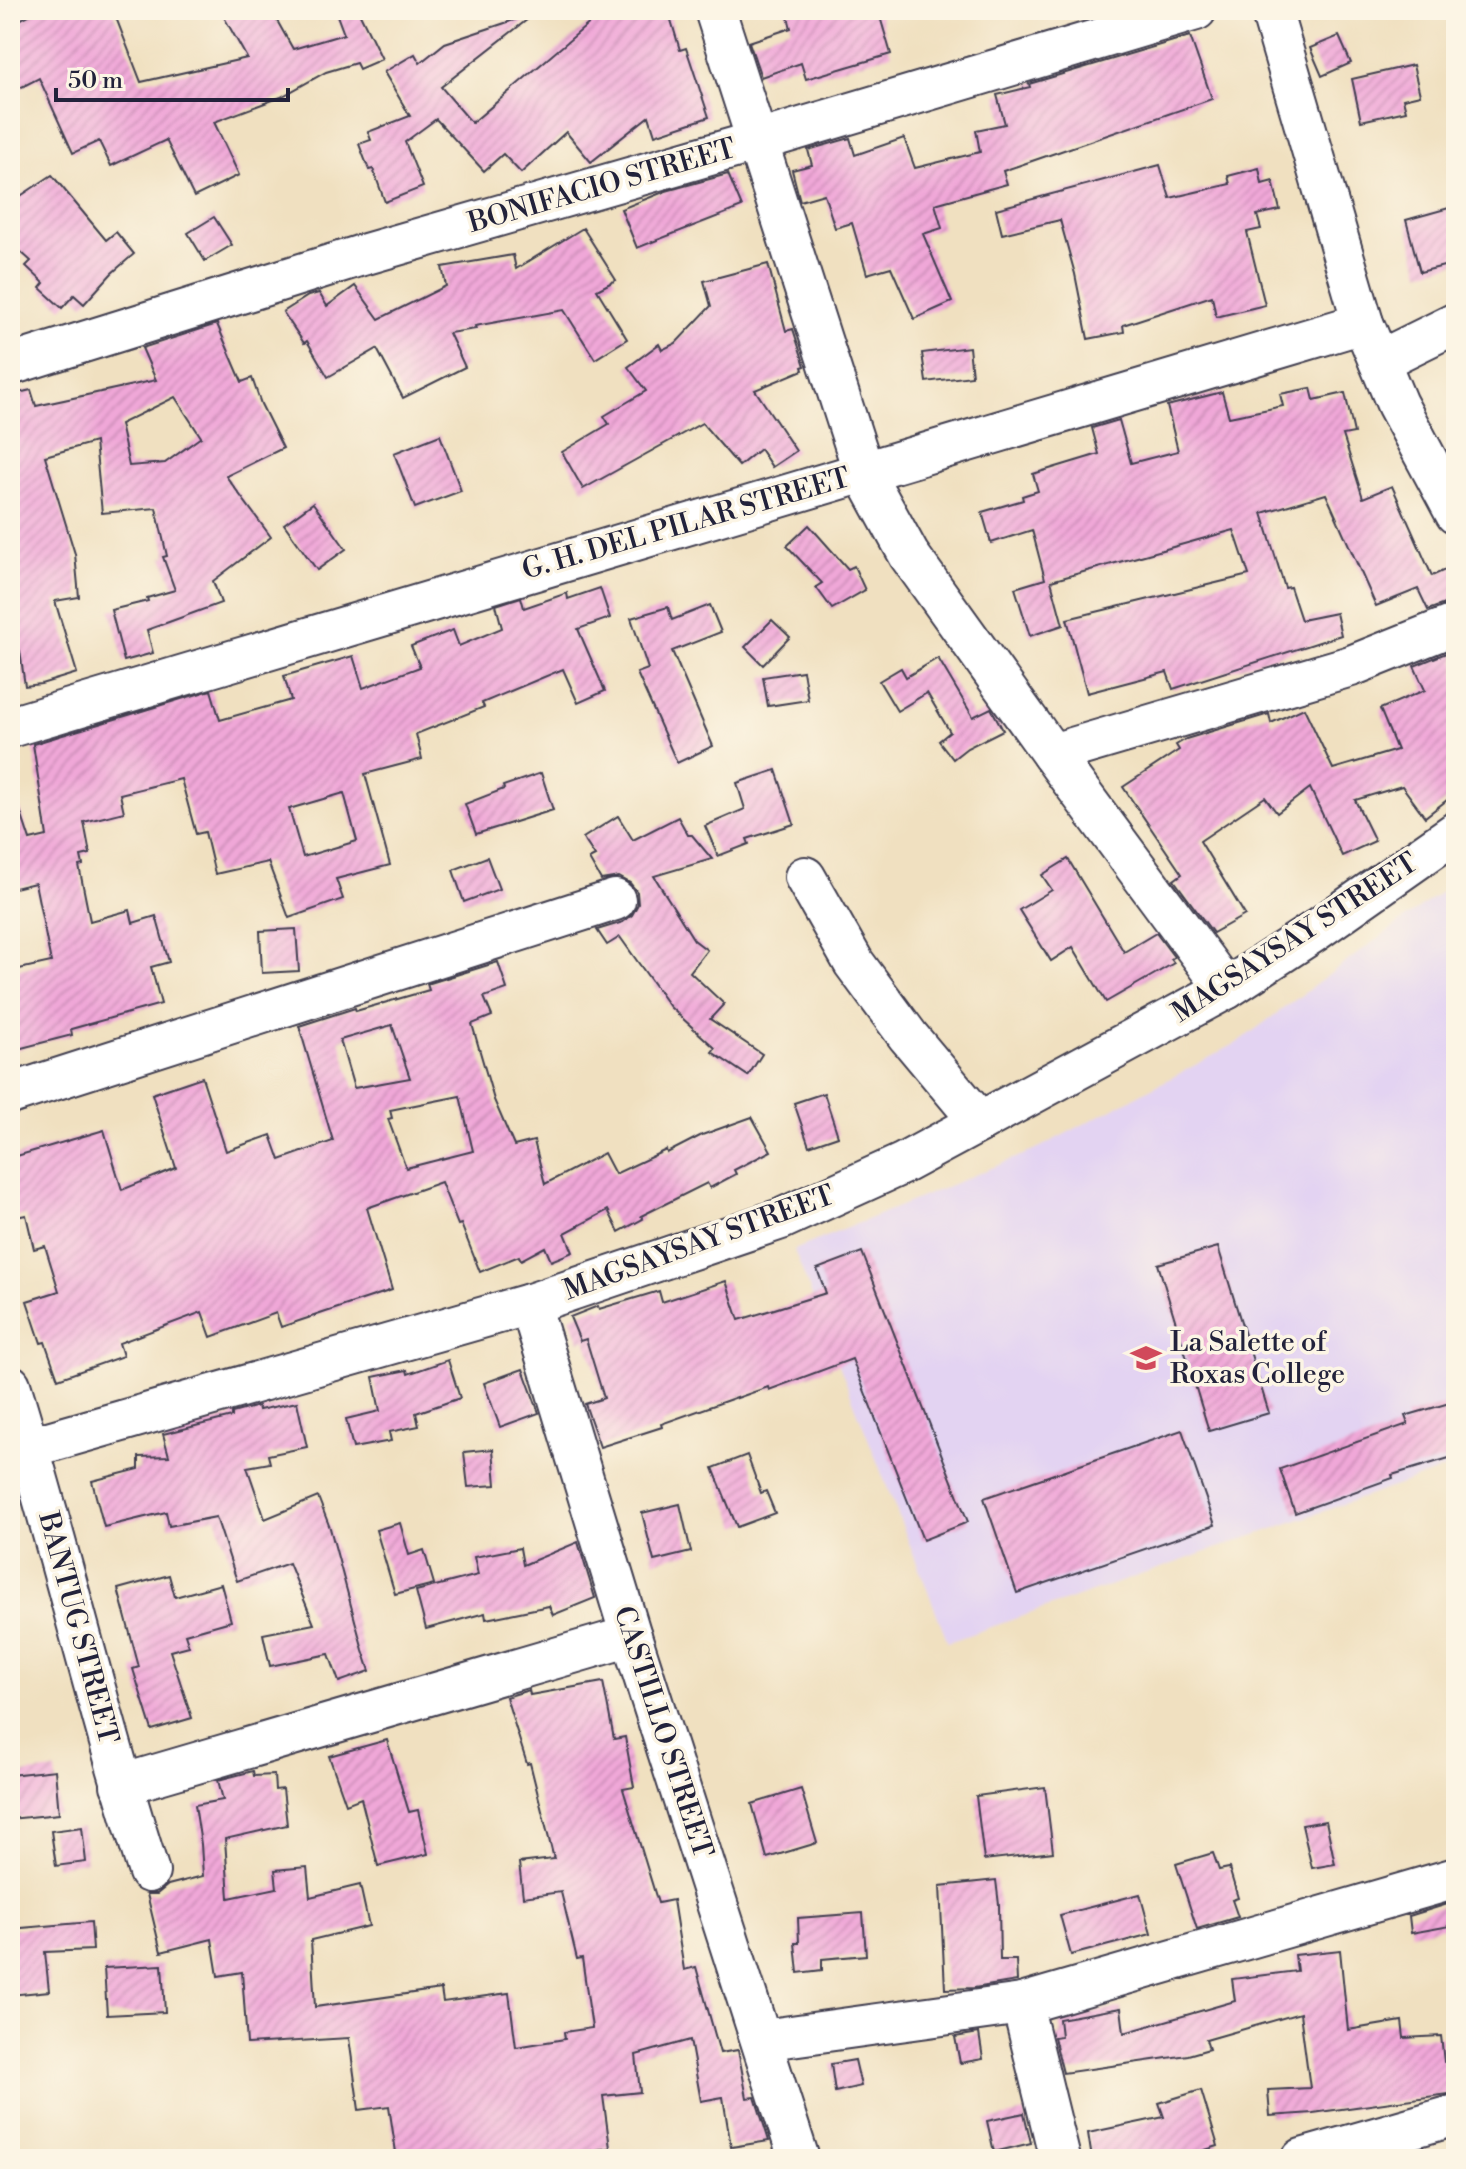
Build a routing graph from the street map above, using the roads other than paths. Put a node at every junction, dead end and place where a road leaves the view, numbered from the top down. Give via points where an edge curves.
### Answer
1 (715, 10) edge
2 (1196, 10) edge
3 (1271, 10) edge
4 (758, 141) junction
5 (1363, 323) junction
6 (1456, 323) edge
7 (1379, 361) junction
8 (10, 365) edge
9 (864, 473) junction
10 (1456, 514) edge
11 (1456, 624) edge
12 (10, 727) edge
13 (1052, 754) junction
14 (1456, 832) edge
15 (805, 877) dead end
16 (615, 900) dead end
17 (1226, 989) junction
18 (10, 1094) edge
19 (980, 1122) junction
20 (530, 1304) junction
21 (10, 1385) edge
22 (20, 1450) edge
23 (631, 1636) junction
24 (121, 1785) junction
25 (149, 1872) dead end
26 (1456, 1878) edge
27 (1022, 2004) junction
28 (762, 2040) junction
29 (1456, 2115) edge
30 (799, 2159) edge
31 (1060, 2159) edge
32 (1302, 2159) edge

1 - 4 street
2 - 4 street, BONIFACIO STREET
3 - 5 street
4 - 8 street, BONIFACIO STREET via 359,256
4 - 9 street
5 - 7 street
5 - 9 street, G. H. DEL PILAR STREET
6 - 7 street
7 - 10 street
9 - 12 street, G. H. DEL PILAR STREET
9 - 13 street via 909,555
11 - 13 street via 1351,666
13 - 17 street
14 - 17 street, MAGSAYSAY STREET
15 - 19 street via 854,963
16 - 18 street
17 - 19 street, MAGSAYSAY STREET
19 - 20 street, MAGSAYSAY STREET via 781,1219
20 - 22 street, MAGSAYSAY STREET
20 - 23 street, CASTILLO STREET
21 - 22 street, BANTUG STREET
22 - 24 street, BANTUG STREET
23 - 24 street
23 - 28 street, CASTILLO STREET
24 - 25 street, BANTUG STREET
26 - 27 street
27 - 28 street
27 - 31 street
28 - 30 street, CASTILLO STREET
29 - 32 street

